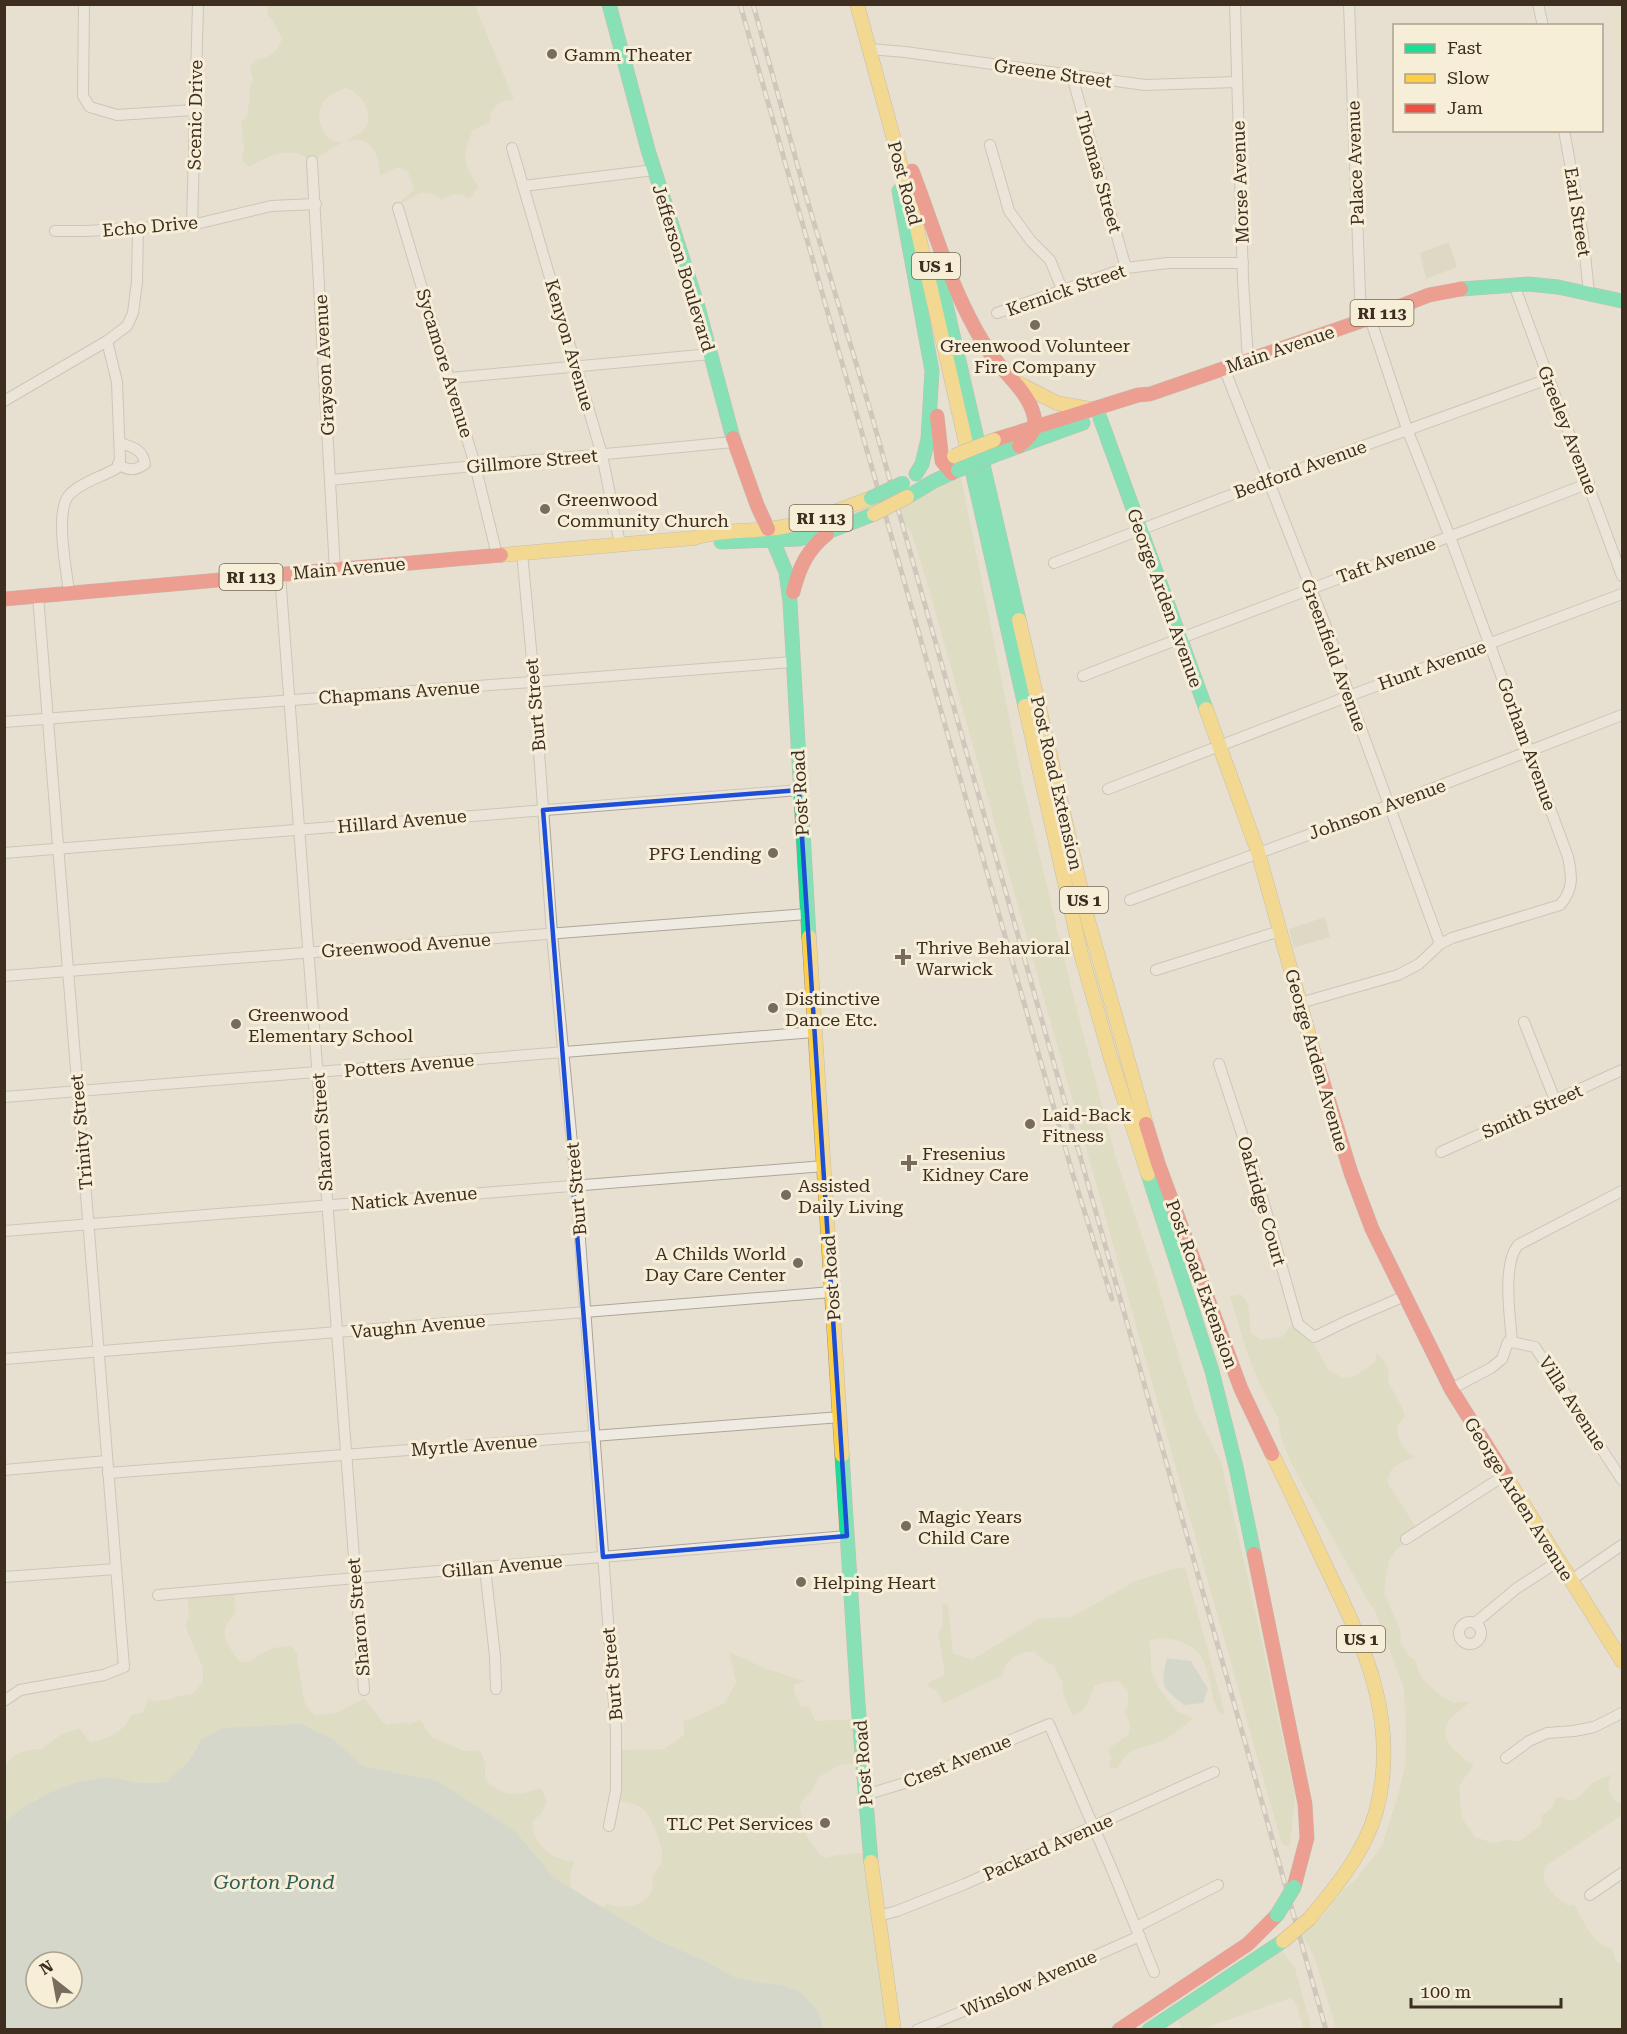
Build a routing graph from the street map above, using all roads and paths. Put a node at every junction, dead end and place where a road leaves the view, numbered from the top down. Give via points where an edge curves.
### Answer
1 (84, 4) edge
2 (198, 4) edge
3 (609, 4) edge
4 (857, 4) edge
5 (1234, 4) edge
6 (1349, 4) edge
7 (1538, 4) edge
8 (1542, 24) edge
9 (870, 49) junction
10 (1072, 76) junction
11 (1237, 81) junction
12 (194, 110) junction
13 (886, 110) junction
14 (1564, 132) edge
15 (990, 145) dead end
16 (512, 148) dead end
17 (312, 161) dead end
18 (654, 170) junction
19 (523, 186) junction
20 (316, 204) junction
21 (398, 208) dead end
22 (192, 225) junction
23 (138, 228) junction
24 (55, 231) dead end
25 (1243, 263) junction
26 (1126, 268) junction
27 (1514, 285) junction
28 (1062, 289) junction
29 (1589, 293) junction
30 (1623, 301) edge
31 (997, 313) dead end
32 (1365, 320) junction
33 (106, 341) junction
34 (711, 354) junction
35 (1248, 360) junction
36 (577, 367) junction
37 (1224, 368) junction
38 (932, 371) junction
39 (450, 378) junction
40 (1548, 379) junction
41 (1016, 381) junction
42 (4, 401) edge
43 (1095, 414) junction
44 (1035, 427) junction
45 (970, 429) junction
46 (1407, 429) junction
47 (734, 442) junction
48 (120, 443) junction
49 (1019, 446) junction
50 (602, 455) junction
51 (948, 458) junction
52 (118, 464) junction
53 (475, 465) junction
54 (955, 472) junction
55 (916, 474) junction
56 (330, 480) junction
57 (1267, 481) junction
58 (1588, 483) junction
59 (1140, 529) junction
60 (830, 531) junction
61 (771, 535) junction
62 (1450, 537) junction
63 (620, 544) junction
64 (522, 553) junction
65 (496, 555) junction
66 (1054, 563) dead end
67 (335, 570) junction
68 (280, 575) junction
69 (1623, 576) edge
70 (1309, 588) junction
71 (69, 593) junction
72 (1623, 594) edge
73 (38, 596) junction
74 (4, 599) edge
75 (790, 602) junction
76 (1179, 639) junction
77 (1490, 644) junction
78 (793, 662) junction
79 (1083, 676) dead end
80 (534, 681) junction
81 (1349, 696) junction
82 (289, 700) junction
83 (1623, 715) edge
84 (48, 718) junction
85 (4, 722) edge
86 (1218, 747) junction
87 (1530, 752) junction
88 (1108, 789) dead end
89 (799, 790) junction
90 (1390, 806) junction
91 (543, 810) junction
92 (299, 829) junction
93 (58, 848) junction
94 (1258, 852) junction
95 (4, 853) edge
96 (1130, 900) dead end
97 (807, 914) junction
98 (1280, 931) junction
99 (552, 934) junction
100 (1440, 944) junction
101 (308, 953) junction
102 (1156, 970) dead end
103 (68, 971) junction
104 (4, 976) edge
105 (1300, 1003) junction
106 (1524, 1022) dead end
107 (814, 1032) junction
108 (564, 1052) junction
109 (1219, 1064) dead end
110 (1623, 1070) edge
111 (317, 1072) junction
112 (78, 1091) junction
113 (4, 1097) edge
114 (1555, 1100) junction
115 (1441, 1152) dead end
116 (824, 1166) junction
117 (576, 1185) junction
118 (1623, 1191) edge
119 (327, 1205) junction
120 (88, 1224) junction
121 (4, 1231) edge
122 (832, 1292) junction
123 (1405, 1296) junction
124 (585, 1312) junction
125 (337, 1332) junction
126 (1512, 1342) junction
127 (98, 1351) junction
128 (4, 1359) edge
129 (1451, 1389) junction
130 (841, 1417) junction
131 (594, 1436) junction
132 (346, 1455) junction
133 (107, 1461) junction
134 (4, 1470) edge
135 (108, 1473) junction
136 (1504, 1475) junction
137 (1623, 1480) edge
138 (847, 1536) junction
139 (1406, 1539) dead end
140 (1623, 1545) edge
141 (603, 1557) junction
142 (1558, 1561) junction
143 (485, 1568) junction
144 (116, 1569) junction
145 (4, 1578) edge
146 (355, 1579) junction
147 (1570, 1580) junction
148 (158, 1595) dead end
149 (1475, 1623) dead end
150 (1623, 1661) edge
151 (496, 1689) dead end
152 (4, 1690) edge
153 (20, 1690) junction
154 (364, 1690) dead end
155 (4, 1701) edge
156 (1623, 1713) edge
157 (1506, 1758) dead end
158 (1214, 1772) dead end
159 (865, 1795) junction
160 (609, 1826) dead end
161 (1093, 1826) junction
162 (1621, 1877) edge
163 (1218, 1885) dead end
164 (1590, 1895) dead end
165 (878, 1916) junction
166 (1138, 1931) junction
167 (1154, 1972) dead end
168 (894, 2030) edge
169 (917, 2030) edge
170 (1119, 2030) edge
171 (1149, 2030) edge

1 - 12 street via 83,96 90,107 117,115
2 - 12 street, Scenic Drive
3 - 18 main road, Jefferson Boulevard
4 - 9 main road, Post Road / US 1
5 - 11 street, Morse Avenue
6 - 32 street, Palace Avenue
7 - 8 street
9 - 10 street, Greene Street
9 - 13 main road, Post Road / US 1
10 - 11 street, Greene Street via 1145,85
10 - 26 street, Thomas Street
11 - 25 street, Morse Avenue
12 - 22 street, Scenic Drive
13 - 38 main road
13 - 41 main road via 956,290 986,347
13 - 45 main road, Post Road / US 1 via 950,319
14 - 29 street, Earl Street
15 - 28 street via 1009,211 1030,241 1050,260
16 - 19 street, Kenyon Avenue
17 - 20 street, Grayson Avenue
18 - 19 street
18 - 34 main road, Jefferson Boulevard
19 - 36 street, Kenyon Avenue
20 - 22 street, Echo Drive via 271,206
20 - 56 street, Grayson Avenue
21 - 39 street, Sycamore Avenue
22 - 23 street, Echo Drive
23 - 24 street, Echo Drive
23 - 33 street via 133,313 127,326
25 - 26 street, Kernick Street via 1168,263
25 - 35 street, Morse Avenue
26 - 28 street, Kernick Street
27 - 29 main road, Main Avenue / RI 113
27 - 32 main road, Main Avenue / RI 113 via 1429,295
27 - 40 street, Greeley Avenue
28 - 31 street, Kernick Street
29 - 30 main road, Main Avenue / RI 113
32 - 35 main road, Main Avenue / RI 113
32 - 46 street, Gorham Avenue
33 - 42 street
33 - 48 street via 117,382
34 - 36 street
34 - 47 main road, Jefferson Boulevard
35 - 37 main road, Main Avenue / RI 113
36 - 39 street
36 - 50 street, Kenyon Avenue
37 - 43 main road, Main Avenue / RI 113 via 1138,395
37 - 57 street, Greenfield Avenue
38 - 51 main road
38 - 55 main road via 926,454
39 - 53 street, Sycamore Avenue
40 - 46 street, Bedford Avenue
40 - 58 street, Greeley Avenue
41 - 43 main road via 1058,403
41 - 44 main road via 1033,411
43 - 44 main road, Main Avenue / RI 113
43 - 49 main road, Main Avenue / RI 113
43 - 59 main road, George Arden Avenue
44 - 49 main road
44 - 51 main road, Main Avenue / RI 113, bridge
45 - 170 main road, Post Road Extension / US 1, bridge via 1081,954 1212,1371 1236,1467 1305,1804 1307,1838 1294,1887 1277,1915 1248,1944
45 - 171 main road, Post Road Extension / US 1, bridge via 1088,920 1158,1163 1241,1389 1368,1653 1383,1718 1386,1762 1380,1802 1363,1846 1327,1900 1283,1941
46 - 57 street, Bedford Avenue
46 - 62 street, Gorham Avenue
47 - 50 street, Gillmore Street
47 - 61 main road, Jefferson Boulevard
48 - 52 street
48 - 52 street via 138,449 144,464 127,470
49 - 54 main road, Main Avenue / RI 113, bridge
50 - 53 street, Gillmore Street
50 - 63 street, Kenyon Avenue
51 - 54 main road
51 - 55 main road, Main Avenue / RI 113
52 - 71 street via 108,474 70,493 64,502
53 - 56 street, Gillmore Street
53 - 65 street, Sycamore Avenue
54 - 60 main road, Main Avenue / RI 113, bridge via 874,514
55 - 61 main road, Main Avenue / RI 113, bridge via 871,498
56 - 67 street, Grayson Avenue
57 - 59 street, Bedford Avenue
57 - 70 street, Greenfield Avenue
58 - 62 street, Taft Avenue
58 - 69 street, Greeley Avenue
59 - 66 street, Bedford Avenue
59 - 76 main road, George Arden Avenue
60 - 61 main road, Main Avenue / RI 113 via 799,539
60 - 75 main road via 804,557
61 - 63 main road, Main Avenue / RI 113 via 710,542 694,538
61 - 75 main road, Post Road via 786,572
62 - 70 street, Taft Avenue
62 - 77 street, Gorham Avenue
63 - 64 main road, Main Avenue / RI 113
64 - 65 main road, Main Avenue / RI 113
64 - 80 street, Burt Street
65 - 67 main road, Main Avenue / RI 113
67 - 68 main road, Main Avenue / RI 113
68 - 71 main road, Main Avenue / RI 113
68 - 82 street, Sharon Street
70 - 76 street, Taft Avenue
70 - 81 street, Greenfield Avenue
71 - 73 main road, Main Avenue / RI 113
72 - 77 street, Hunt Avenue
73 - 74 main road, Main Avenue / RI 113
73 - 84 street, Trinity Street
75 - 78 main road, Post Road
76 - 79 street, Taft Avenue
76 - 86 main road, George Arden Avenue
77 - 81 street, Hunt Avenue
77 - 87 street, Gorham Avenue
78 - 80 street, Chapmans Avenue
78 - 89 main road, Post Road
80 - 82 street, Chapmans Avenue
80 - 91 street, Burt Street
81 - 86 street, Hunt Avenue
81 - 90 street, Greenfield Avenue
82 - 84 street, Chapmans Avenue
82 - 92 street, Sharon Street
83 - 87 street, Johnson Avenue
84 - 85 street, Chapmans Avenue
84 - 93 street, Trinity Street
86 - 88 street, Hunt Avenue
86 - 94 main road, George Arden Avenue
87 - 90 street, Johnson Avenue
87 - 100 street, Gorham Avenue via 1568,857 1572,877 1568,896 1560,905 1545,911
89 - 91 street, Hillard Avenue
89 - 97 main road, Post Road
90 - 94 street, Johnson Avenue
90 - 100 street, Greenfield Avenue
91 - 92 street, Hillard Avenue
91 - 99 street, Burt Street
92 - 93 street, Hillard Avenue
92 - 101 street, Sharon Street
93 - 95 street, Hillard Avenue
93 - 103 street, Trinity Street
94 - 96 street, Johnson Avenue
94 - 98 main road, George Arden Avenue
97 - 99 street, Greenwood Avenue
97 - 107 main road, Post Road
98 - 102 street
98 - 105 main road, George Arden Avenue
99 - 101 street, Greenwood Avenue
99 - 108 street, Burt Street
100 - 105 street, Gorham Avenue via 1419,964 1398,975
101 - 103 street, Greenwood Avenue
101 - 111 street, Sharon Street
103 - 104 street, Greenwood Avenue
103 - 112 street, Trinity Street
105 - 123 main road, George Arden Avenue via 1351,1173 1372,1229
106 - 114 street
107 - 108 street, Potters Avenue
107 - 116 main road, Post Road
108 - 111 street, Potters Avenue
108 - 117 street, Burt Street
109 - 123 street, Oakridge Court via 1298,1324 1314,1338
110 - 114 street, Smith Street
111 - 112 street, Potters Avenue
111 - 119 street, Sharon Street
112 - 113 street, Potters Avenue
112 - 120 street, Trinity Street
114 - 115 street, Smith Street
116 - 117 street, Natick Avenue
116 - 122 main road, Post Road
117 - 119 street, Natick Avenue
117 - 124 street, Burt Street
118 - 126 street via 1518,1245 1512,1252
119 - 120 street, Natick Avenue
119 - 125 street, Sharon Street
120 - 121 street, Natick Avenue
120 - 127 street, Trinity Street
122 - 124 street, Vaughn Avenue
122 - 130 main road, Post Road
123 - 129 main road, George Arden Avenue
124 - 125 street, Vaughn Avenue
124 - 131 street, Burt Street
125 - 127 street, Vaughn Avenue
125 - 132 street, Sharon Street
126 - 129 street via 1508,1342 1503,1359
126 - 137 street, Villa Avenue via 1535,1347
127 - 128 street, Vaughn Avenue
127 - 133 street, Trinity Street
129 - 136 main road, George Arden Avenue
130 - 131 street, Myrtle Avenue
130 - 138 main road, Post Road
131 - 132 street, Myrtle Avenue
131 - 141 street, Burt Street
132 - 135 street, Myrtle Avenue
132 - 146 street, Sharon Street
133 - 134 street
133 - 135 street, Trinity Street
135 - 144 street, Trinity Street
136 - 139 street
136 - 142 main road, George Arden Avenue
138 - 141 street, Gillan Avenue
138 - 159 main road, Post Road
140 - 147 street
141 - 143 street, Gillan Avenue
141 - 160 street, Burt Street via 616,1730 616,1791
142 - 147 main road, George Arden Avenue
142 - 149 street
143 - 146 street, Gillan Avenue
143 - 151 street
144 - 145 street
144 - 153 street, Trinity Street via 124,1667 104,1675
146 - 148 street, Gillan Avenue
146 - 154 street, Sharon Street
147 - 150 main road, George Arden Avenue
152 - 153 street
153 - 155 street
156 - 157 street via 1594,1727 1547,1733
158 - 161 street, Packard Avenue
159 - 161 street, Crest Avenue via 918,1779 1049,1724
159 - 165 main road, Post Road
161 - 165 street, Packard Avenue via 964,1884
161 - 166 street
162 - 164 street
163 - 166 street, Winslow Avenue
165 - 168 main road, Post Road
166 - 167 street
166 - 169 street, Winslow Avenue via 1045,1978

